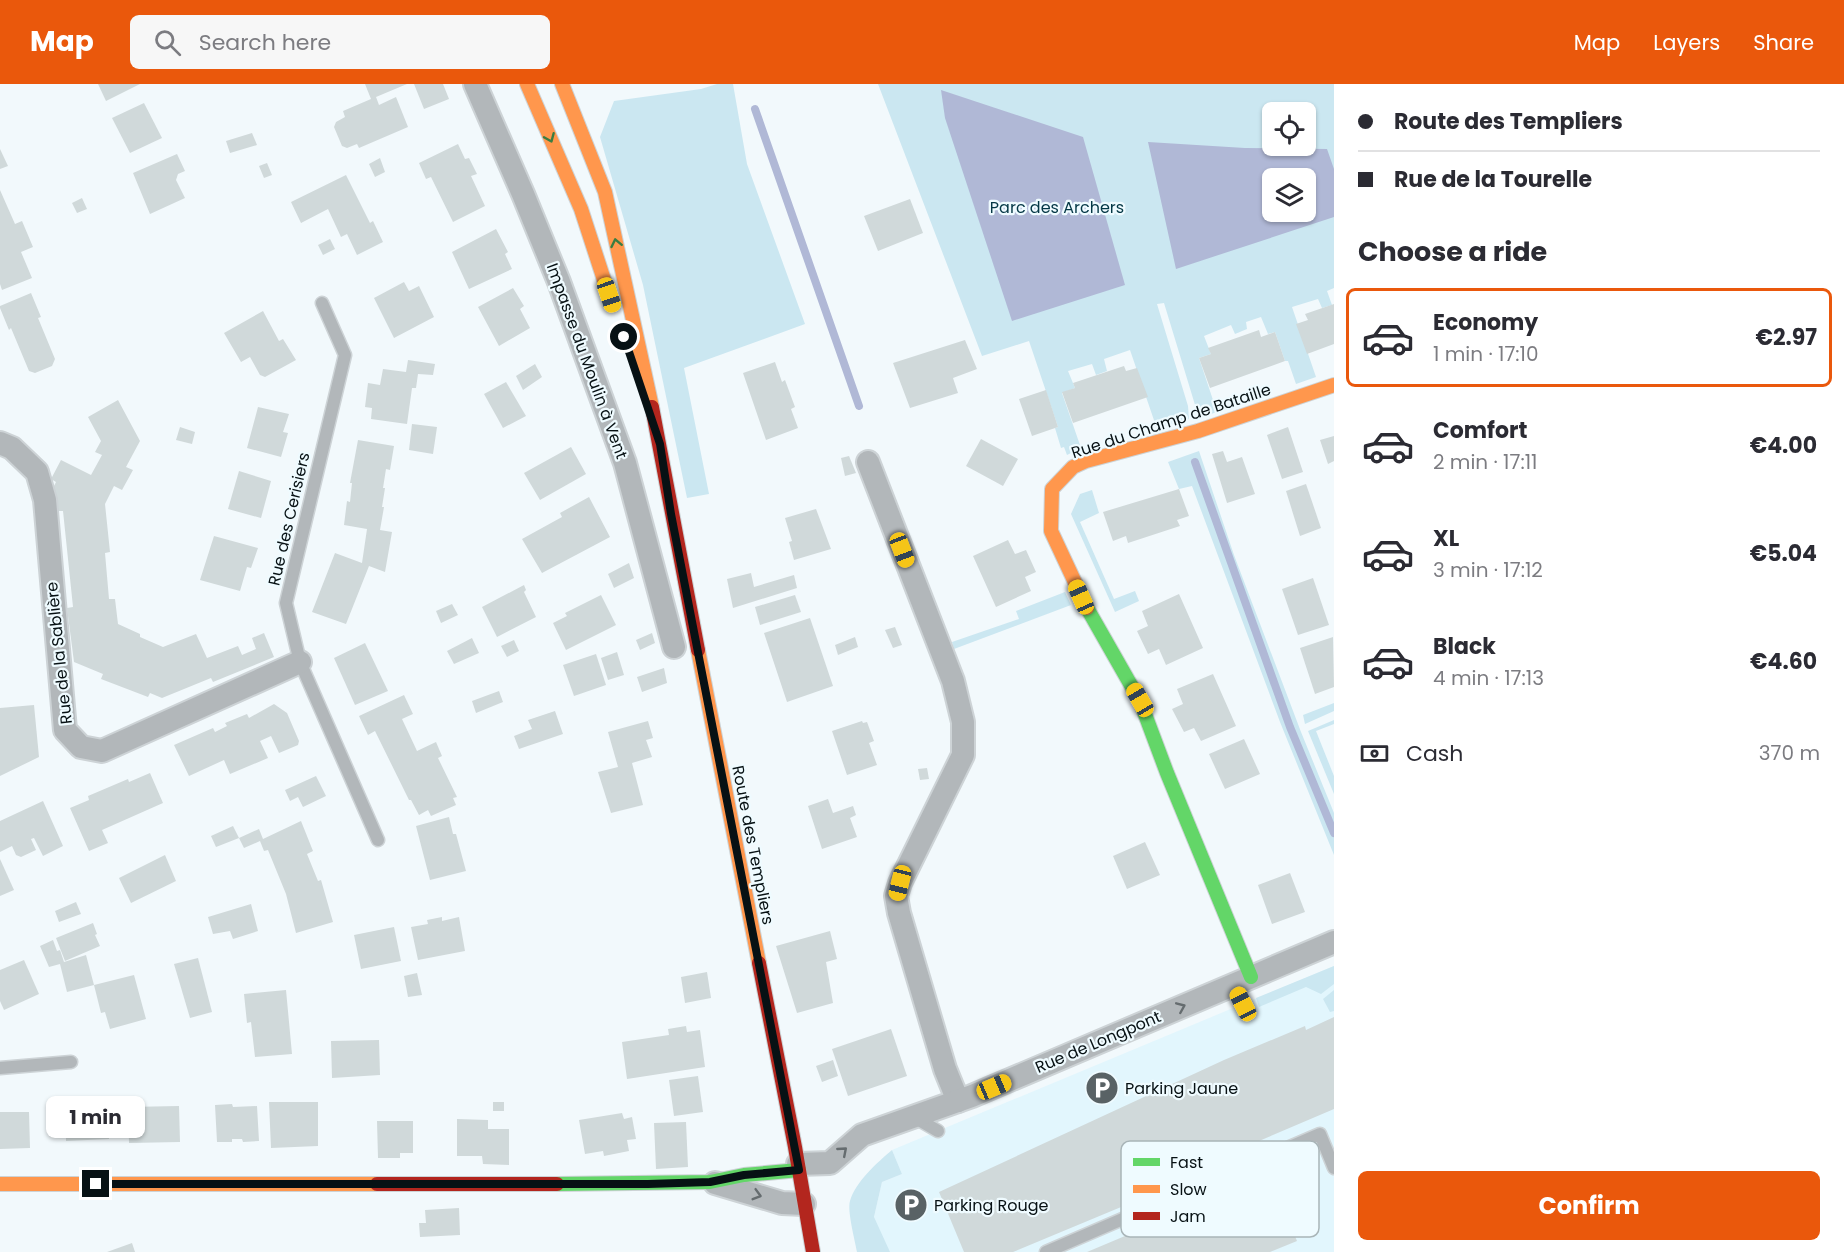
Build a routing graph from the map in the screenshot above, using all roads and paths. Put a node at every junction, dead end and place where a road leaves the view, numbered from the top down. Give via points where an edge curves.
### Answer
1 (475, 84) edge
2 (527, 84) edge
3 (562, 84) edge
4 (611, 299) dead end
5 (322, 303) dead end
6 (618, 321) dead end
7 (1334, 385) edge
8 (0, 443) edge
9 (660, 444) junction
10 (868, 462) dead end
11 (674, 647) dead end
12 (300, 662) junction
13 (378, 840) dead end
14 (1334, 942) edge
15 (1242, 988) junction
16 (71, 1062) dead end
17 (0, 1068) edge
18 (958, 1101) junction
19 (914, 1117) junction
20 (938, 1131) dead end
21 (1304, 1141) edge
22 (798, 1167) junction
23 (1334, 1168) edge
24 (710, 1182) junction
25 (0, 1184) edge
26 (804, 1203) junction
27 (1121, 1220) edge
28 (813, 1252) edge
29 (1046, 1252) edge

1 - 11 street, Impasse du Moulin à Vent via 559,282 625,463
2 -> 4 street via 580,209
9 -> 3 street, Route des Templiers via 604,192
5 - 12 lane, Rue des Cerisiers via 345,355 286,603
6 - 9 street, Route des Templiers
7 - 15 street, Rue du Champ de Bataille via 1198,430 1086,461 1073,467 1052,489 1051,531 1081,597 1140,700
8 - 12 street, Rue de la Sablière via 12,448 37,471 45,500 65,730 81,747 102,751
9 - 22 street, Route des Templiers
10 - 18 street via 953,681 963,722 963,755 897,896 945,1069
12 - 13 lane, Rue des Cerisiers
14 - 15 street, Rue de Longpont
18 -> 15 street, Rue de Longpont
16 - 17 lane
18 - 19 street, Rue de Longpont
19 - 20 lane
22 -> 19 street, Rue de Longpont via 830,1163 862,1135
21 - 23 lane via 1320,1134
22 - 24 street
22 - 26 street, Route des Templiers
24 - 25 street
24 -> 26 street via 782,1203
26 - 28 street, Route des Templiers
27 - 29 lane

